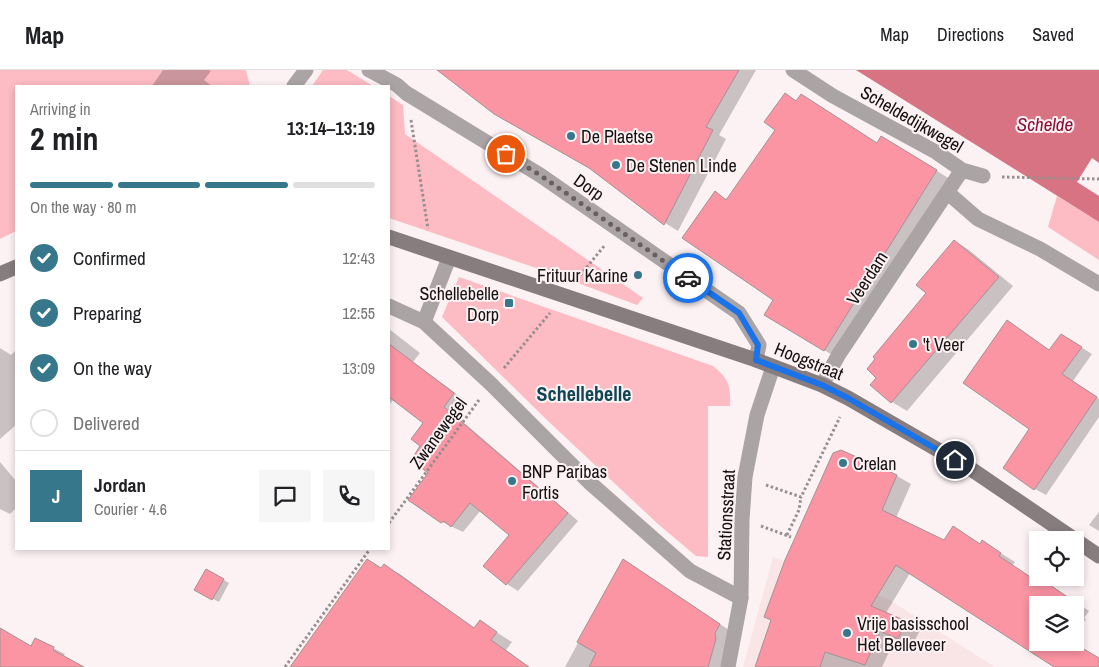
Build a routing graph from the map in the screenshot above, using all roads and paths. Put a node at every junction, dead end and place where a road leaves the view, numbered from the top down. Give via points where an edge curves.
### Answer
1 (306, 70) edge
2 (369, 70) edge
3 (793, 70) edge
4 (295, 85) edge
5 (406, 93) junction
6 (962, 170) junction
7 (983, 176) dead end
8 (1000, 176) dead end
9 (1099, 179) edge
10 (947, 192) junction
11 (390, 237) edge
12 (432, 252) junction
13 (450, 258) junction
14 (15, 267) edge
15 (0, 274) edge
16 (1099, 284) edge
17 (390, 306) edge
18 (424, 322) junction
19 (756, 360) junction
20 (773, 367) junction
21 (491, 384) junction
22 (822, 385) junction
23 (837, 423) dead end
24 (745, 477) junction
25 (801, 497) junction
26 (390, 522) edge
27 (770, 529) dead end
28 (369, 550) edge
29 (1099, 556) edge
30 (741, 598) junction
31 (285, 667) edge
32 (728, 667) edge

1 - 4 street
2 - 5 street, Dorp via 398,85
3 - 6 street, Scheldedijkwegel
5 - 12 path
5 - 19 street, Dorp via 540,175 739,313 758,345
6 - 7 street, Scheldedijkwegel
6 - 10 street, Veerdam
8 - 9 path
10 - 16 street via 978,219 1040,249
10 - 22 street, Veerdam via 839,354
11 - 12 main road, Hoogstraat
12 - 13 main road, Hoogstraat
13 - 18 street
13 - 19 main road, Hoogstraat
14 - 15 main road
17 - 18 street
18 - 21 street
19 - 20 main road, Hoogstraat
20 - 22 main road, Hoogstraat
20 - 24 street, Stationsstraat via 757,415
21 - 26 path, Zwanewegel
21 - 30 street via 589,482 690,571
22 - 29 main road, Hoogstraat via 971,469
23 - 25 path
24 - 25 path
24 - 30 street, Stationsstraat
25 - 27 path via 789,536
28 - 31 path
30 - 32 street, Stationsstraat

